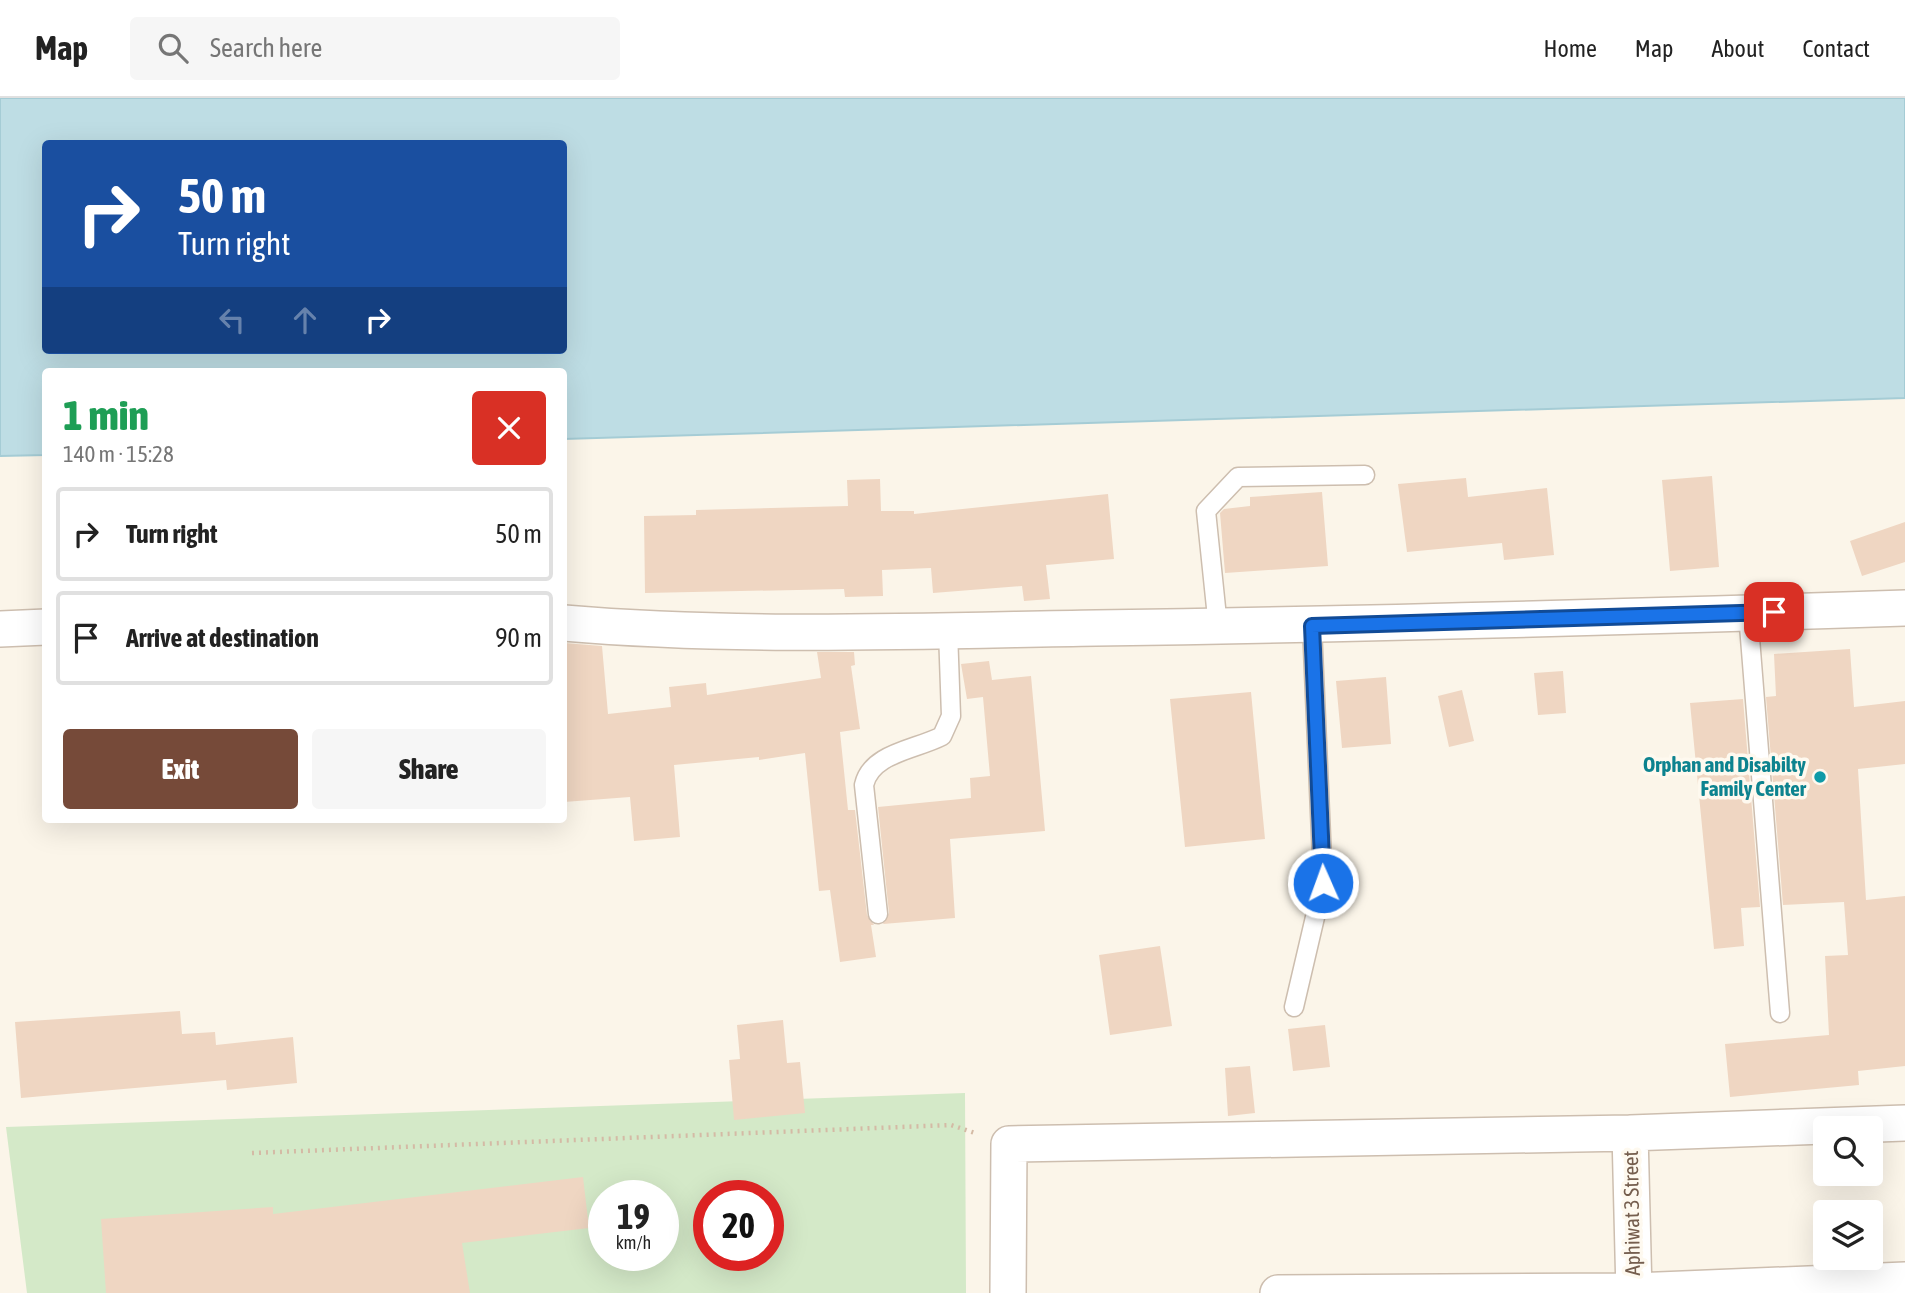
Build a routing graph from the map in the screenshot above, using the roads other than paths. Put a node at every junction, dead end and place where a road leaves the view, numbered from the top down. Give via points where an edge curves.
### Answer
1 (1365, 475) dead end
2 (1905, 608) edge
3 (1748, 613) junction
4 (567, 624) edge
5 (1218, 626) junction
6 (1312, 626) junction
7 (42, 627) edge
8 (0, 629) edge
9 (948, 631) junction
10 (878, 914) dead end
11 (1294, 1007) dead end
12 (1780, 1013) dead end
13 (1905, 1122) edge
14 (1630, 1133) junction
15 (1905, 1280) edge
16 (1634, 1292) edge
17 (1008, 1293) edge
18 (1278, 1293) edge

1 - 5 lane via 1238,477 1217,497 1206,511
2 - 3 street
3 - 6 street
3 - 12 lane
4 - 9 street via 649,630
5 - 6 street
5 - 9 street
6 - 11 lane via 1323,883
7 - 8 street
9 - 10 lane via 951,716 942,736 876,762 864,785
13 - 14 street
14 - 16 street, Aphiwat 3 Street
14 - 17 street via 1009,1144
15 - 16 street
16 - 18 street

